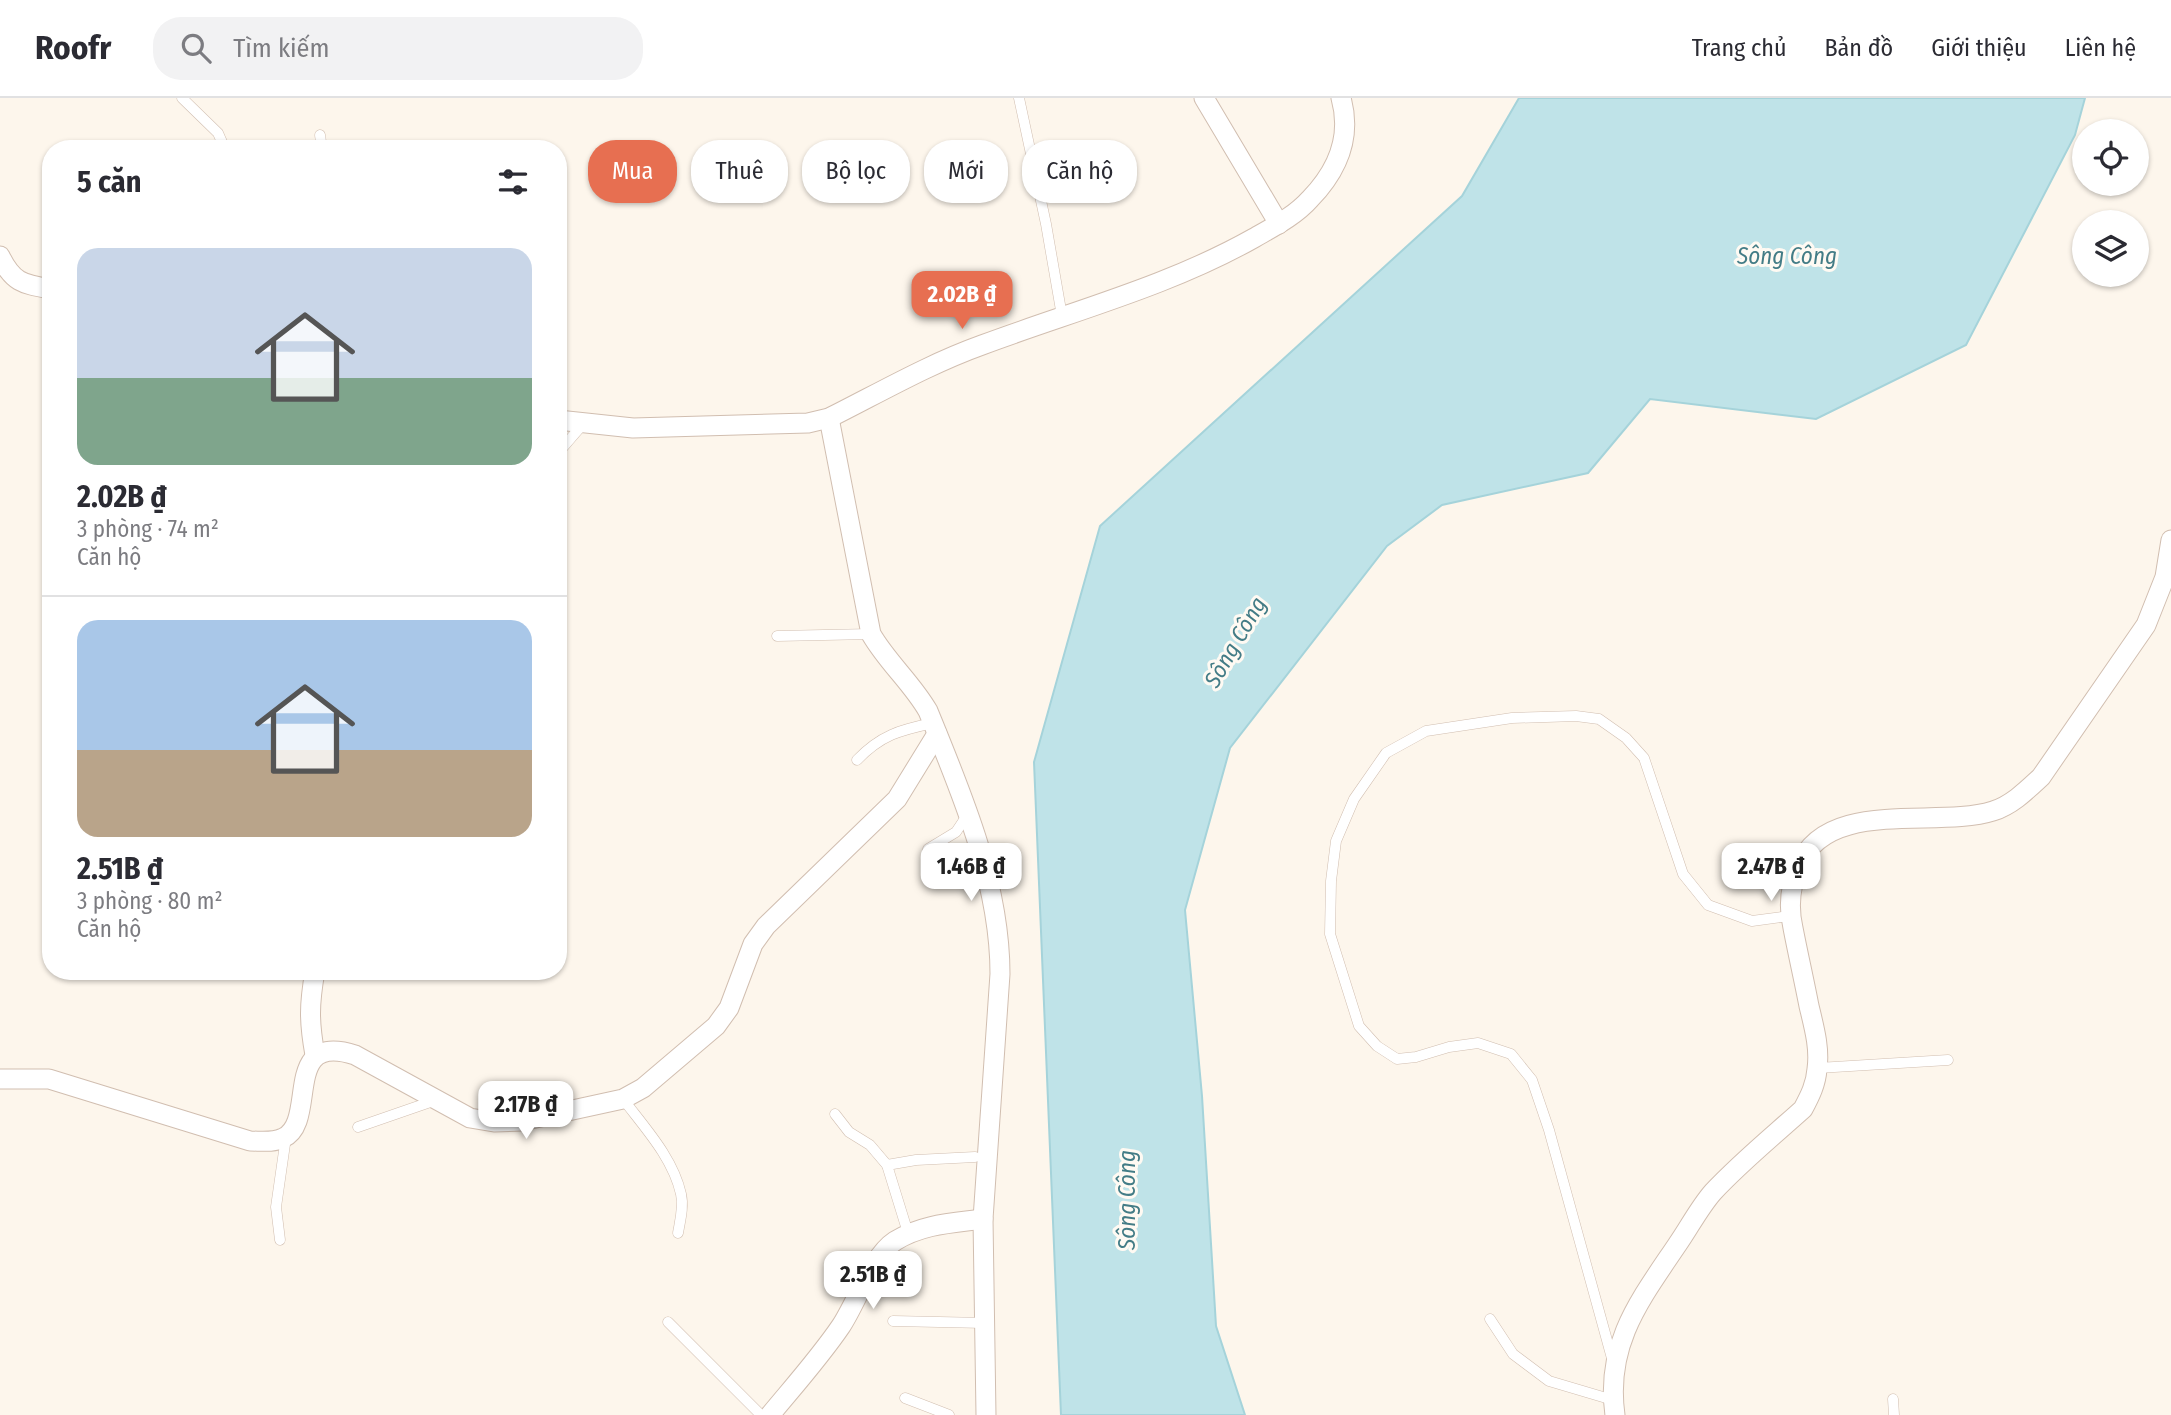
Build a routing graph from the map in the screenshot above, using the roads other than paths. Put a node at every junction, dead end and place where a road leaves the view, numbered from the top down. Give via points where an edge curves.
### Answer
1 (182, 98) edge
2 (1019, 98) edge
3 (1204, 98) edge
4 (1340, 98) edge
5 (320, 135) dead end
6 (221, 140) edge
7 (320, 140) edge
8 (1279, 224) junction
9 (0, 256) edge
10 (42, 288) edge
11 (1062, 316) junction
12 (829, 418) junction
13 (567, 421) edge
14 (584, 423) junction
15 (567, 443) edge
16 (2171, 540) edge
17 (871, 634) junction
18 (777, 636) dead end
19 (935, 729) junction
20 (857, 760) dead end
21 (969, 814) junction
22 (928, 849) dead end
23 (1783, 916) junction
24 (313, 980) edge
25 (315, 1055) junction
26 (1948, 1060) dead end
27 (1818, 1068) junction
28 (0, 1079) edge
29 (623, 1099) junction
30 (437, 1100) junction
31 (835, 1114) dead end
32 (358, 1127) dead end
33 (286, 1138) junction
34 (975, 1157) dead end
35 (887, 1165) junction
36 (983, 1219) junction
37 (677, 1233) dead end
38 (908, 1233) junction
39 (280, 1240) dead end
40 (1490, 1320) dead end
41 (893, 1321) dead end
42 (668, 1322) dead end
43 (985, 1323) junction
44 (1615, 1369) junction
45 (905, 1398) dead end
46 (1893, 1399) dead end
47 (1614, 1408) edge
48 (761, 1415) edge
49 (771, 1415) edge
50 (949, 1415) edge
51 (986, 1415) edge
52 (1894, 1415) edge

1 - 6 lane
2 - 11 lane
3 - 8 street
4 - 8 street via 1345,125 1342,151 1309,201
5 - 7 lane
8 - 11 street via 1185,273
9 - 10 street via 12,277
11 - 12 street via 953,357
12 - 14 street via 808,423 667,429
12 - 17 street
13 - 14 street
14 - 15 lane
16 - 23 street via 2165,577 2146,625 2041,777 1996,810 1969,817 1873,820 1821,837 1802,858
17 - 18 lane
17 - 19 street via 919,696
19 - 20 lane via 887,735
19 - 21 street
19 - 29 street via 897,799 752,944 729,1008 716,1026
21 - 22 lane via 956,832
21 - 36 street via 980,846 1000,956
23 - 27 street via 1817,1045
23 - 44 lane via 1752,921 1709,905 1683,874 1644,758 1626,737 1599,719 1511,718 1426,731 1386,753 1354,799 1336,841 1330,934 1359,1027 1397,1059 1478,1043 1511,1054 1532,1080
24 - 25 street via 309,1025
25 - 30 street via 326,1051 355,1055
25 - 33 street via 294,1126
26 - 27 lane
27 - 44 street via 1803,1109 1702,1207 1635,1308
28 - 33 street via 50,1079 250,1141
29 - 30 street via 522,1121 494,1122 470,1118
29 - 37 lane via 671,1168 682,1196
30 - 32 lane
31 - 35 lane
33 - 39 lane via 276,1206
34 - 35 lane
35 - 38 lane
36 - 38 street
36 - 43 street
38 - 49 street via 879,1258 833,1338
40 - 47 lane via 1513,1354 1549,1381
41 - 43 lane
42 - 48 lane
43 - 51 street
44 - 47 street
45 - 50 lane
46 - 52 lane

